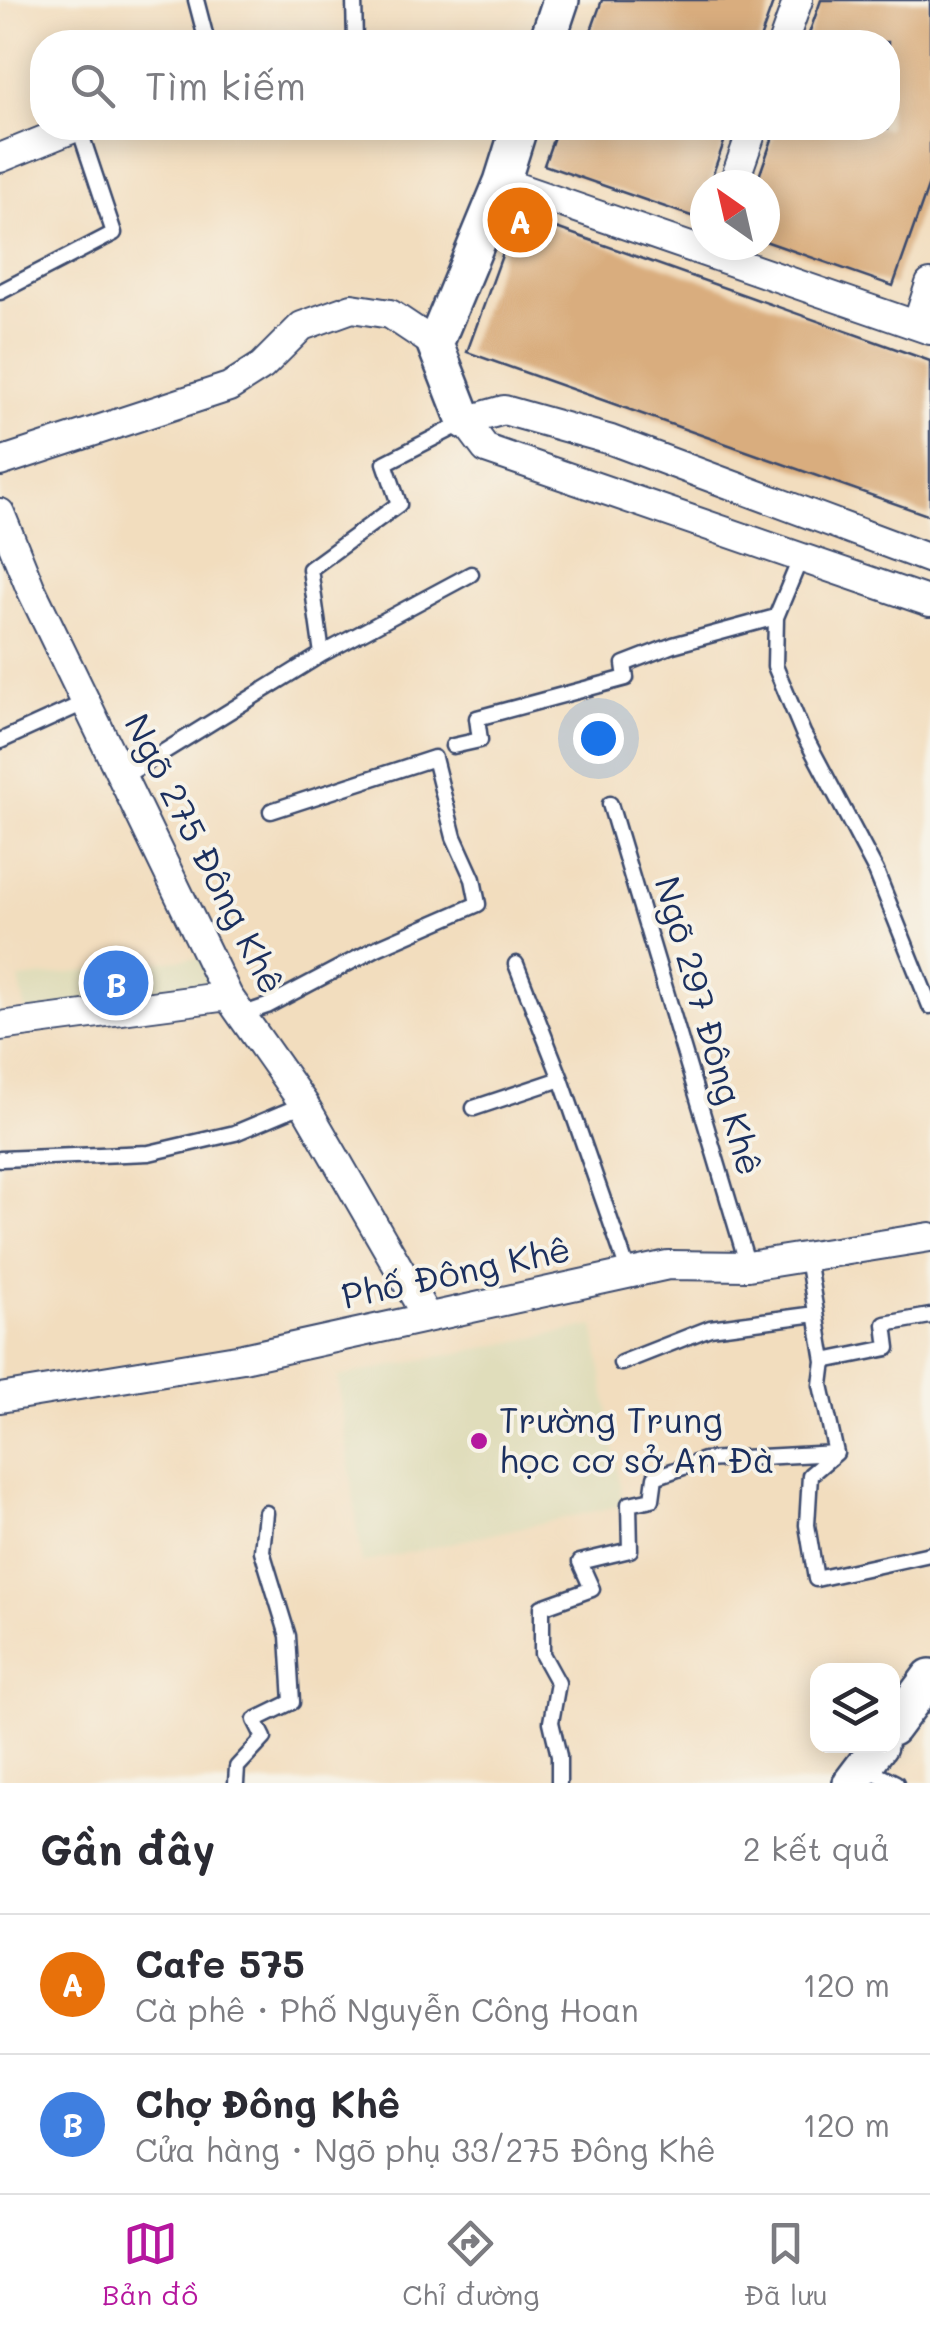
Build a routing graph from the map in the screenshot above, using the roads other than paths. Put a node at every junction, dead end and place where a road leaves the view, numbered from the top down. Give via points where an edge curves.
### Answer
1 (196, 0) edge
2 (354, 0) edge
3 (561, 0) edge
4 (798, 0) edge
5 (205, 30) edge
6 (354, 30) edge
7 (551, 30) edge
8 (787, 30) edge
9 (46, 140) edge
10 (80, 140) edge
11 (515, 140) edge
12 (749, 140) edge
13 (0, 158) edge
14 (738, 170) edge
15 (502, 182) junction
16 (690, 242) edge
17 (742, 260) edge
18 (930, 284) edge
19 (0, 292) edge
20 (923, 327) edge
21 (435, 344) junction
22 (465, 421) junction
23 (0, 462) edge
24 (0, 513) edge
25 (801, 557) junction
26 (930, 558) edge
27 (471, 574) dead end
28 (930, 602) edge
29 (776, 616) junction
30 (322, 654) junction
31 (86, 702) junction
32 (0, 741) edge
33 (454, 746) dead end
34 (123, 777) junction
35 (610, 804) dead end
36 (271, 811) dead end
37 (516, 964) dead end
38 (234, 1005) junction
39 (930, 1006) edge
40 (0, 1026) edge
41 (560, 1079) junction
42 (304, 1104) junction
43 (474, 1108) dead end
44 (0, 1159) edge
45 (930, 1237) edge
46 (806, 1258) junction
47 (748, 1266) junction
48 (629, 1274) junction
49 (816, 1314) junction
50 (930, 1316) edge
51 (427, 1317) junction
52 (824, 1360) junction
53 (621, 1363) dead end
54 (0, 1398) edge
55 (836, 1453) junction
56 (266, 1513) dead end
57 (930, 1554) edge
58 (930, 1679) edge
59 (900, 1718) edge
60 (864, 1765) edge
61 (236, 1783) edge
62 (558, 1783) edge
63 (896, 1783) edge

1 - 5 lane
2 - 6 lane
3 - 7 street
4 - 8 street
9 - 13 street
10 - 19 lane via 114,233
11 - 15 street
12 - 14 street
15 - 16 street
15 - 21 street
17 - 20 street
18 - 20 street
21 - 22 street
21 - 23 street via 390,314 352,308 302,326 262,366 228,387
22 - 25 street via 486,449
22 - 26 street via 504,410 611,440
22 - 30 lane via 385,463 399,504 310,569
24 - 31 street, Ngõ 275 Đông Khê
25 - 28 street
25 - 29 lane
27 - 30 lane
29 - 33 lane via 624,664 626,678 477,718 480,740
29 - 39 lane via 775,666 876,871
30 - 34 lane
31 - 32 lane
31 - 34 street, Ngõ 275 Đông Khê
34 - 38 street, Ngõ 275 Đông Khê
35 - 47 lane, Ngõ 297 Đông Khê
36 - 38 lane via 434,758 478,904 267,1006
37 - 41 lane
38 - 40 street
38 - 42 street, Ngõ 275 Đông Khê
41 - 43 lane
41 - 48 lane
42 - 44 lane via 236,1133 149,1153
42 - 51 street, Ngõ 275 Đông Khê
45 - 46 street, Phố Đông Khê
46 - 47 street, Phố Đông Khê
46 - 49 lane
47 - 48 street, Phố Đông Khê via 668,1265
48 - 51 street, Phố Đông Khê
49 - 52 lane
49 - 53 lane via 710,1328
50 - 52 lane via 884,1324 888,1348
51 - 54 street, Phố Đông Khê via 243,1358
52 - 55 lane via 821,1385
55 - 57 lane via 810,1475 807,1525 816,1579
55 - 62 lane via 704,1460 656,1477 652,1499 629,1504 630,1550 580,1562 592,1590 542,1607 542,1654 558,1683 551,1722 560,1756
56 - 61 lane via 262,1552 288,1636 292,1702 255,1720 264,1738 237,1767
58 - 59 street
60 - 63 lane

